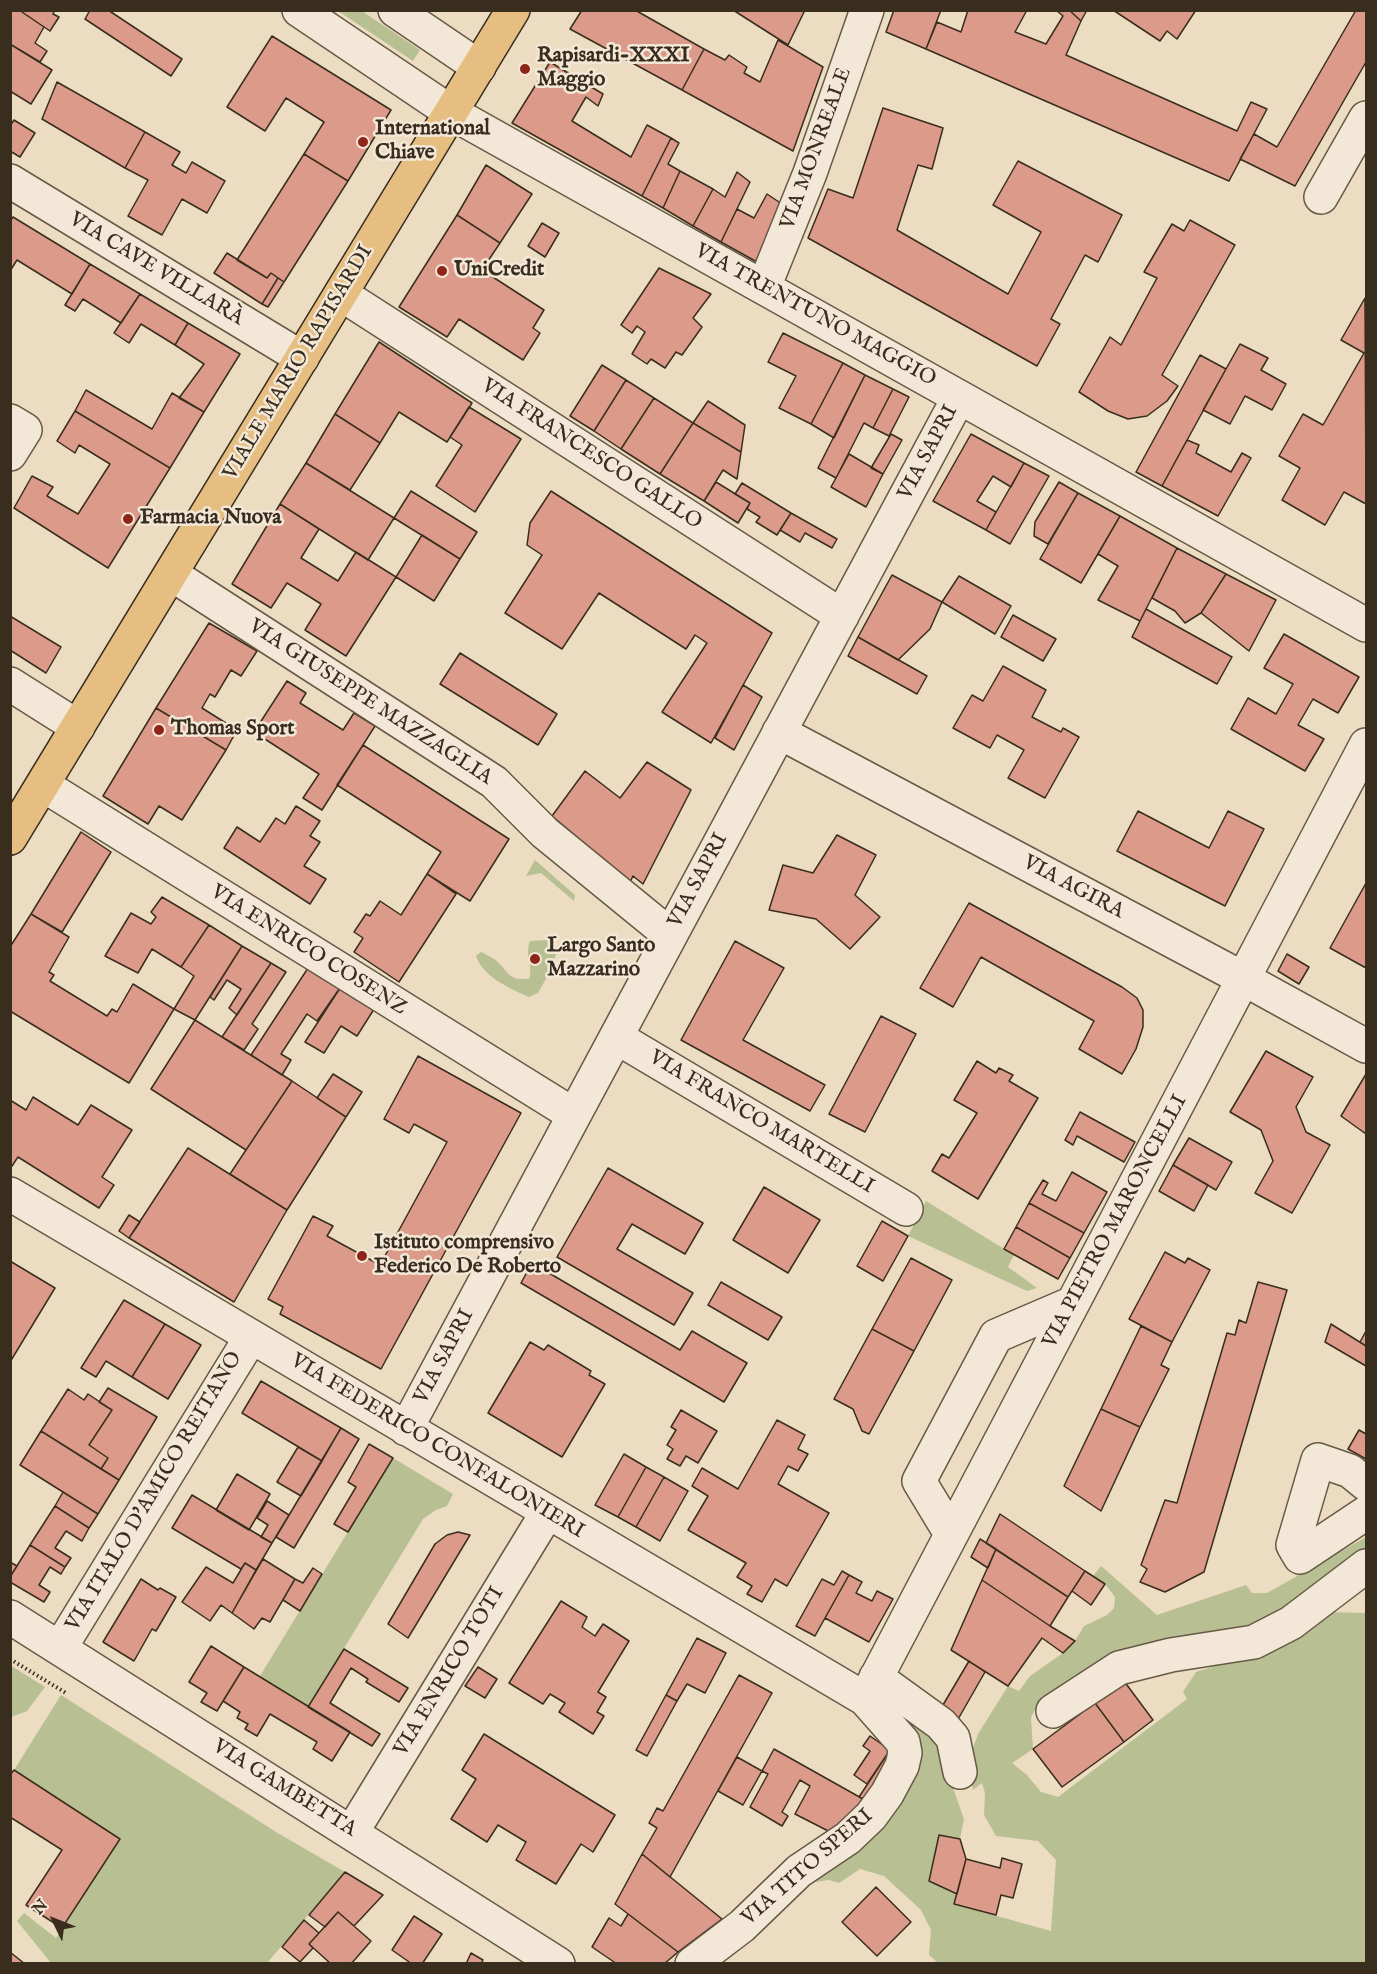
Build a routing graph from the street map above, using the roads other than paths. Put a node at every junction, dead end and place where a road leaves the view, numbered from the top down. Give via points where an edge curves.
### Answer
1 (299, 10) edge
2 (395, 10) edge
3 (513, 10) edge
4 (867, 10) edge
5 (479, 67) junction
6 (452, 112) junction
7 (1366, 118) edge
8 (11, 182) edge
9 (1321, 197) dead end
10 (764, 287) junction
11 (341, 294) junction
12 (302, 358) junction
13 (959, 397) junction
14 (10, 421) edge
15 (10, 454) edge
16 (171, 574) junction
17 (842, 616) junction
18 (1366, 625) edge
19 (10, 684) edge
20 (78, 727) junction
21 (779, 732) junction
22 (1366, 745) edge
23 (43, 786) junction
24 (10, 838) edge
25 (670, 935) junction
26 (1244, 979) junction
27 (616, 1037) junction
28 (1366, 1046) edge
29 (574, 1115) junction
30 (10, 1194) edge
31 (906, 1209) dead end
32 (1073, 1303) junction
33 (251, 1337) junction
34 (406, 1429) junction
35 (1366, 1484) edge
36 (547, 1513) junction
37 (1366, 1513) edge
38 (951, 1534) junction
39 (1366, 1566) edge
40 (10, 1617) edge
41 (60, 1648) junction
42 (870, 1688) junction
43 (1053, 1711) dead end
44 (960, 1772) dead end
45 (352, 1832) junction
46 (558, 1964) edge
47 (692, 1964) edge

1 - 6 street, VIA TRENTUNO MAGGIO
2 - 5 street
3 - 5 main road, VIALE MARIO RAPISARDI
4 - 10 street, VIA MONREALE via 810,173
5 - 6 main road, VIALE MARIO RAPISARDI
6 - 10 street, VIA TRENTUNO MAGGIO
6 - 11 main road, VIALE MARIO RAPISARDI
7 - 9 street
8 - 12 street, VIA CAVE VILLARÀ
10 - 13 street, VIA TRENTUNO MAGGIO
11 - 12 main road, VIALE MARIO RAPISARDI
11 - 17 street, VIA FRANCESCO GALLO
12 - 16 main road, VIALE MARIO RAPISARDI
13 - 17 street, VIA SAPRI
13 - 18 street, VIA TRENTUNO MAGGIO
14 - 15 street via 25,429
16 - 20 main road, VIALE MARIO RAPISARDI
16 - 25 street, VIA GIUSEPPE MAZZAGLIA via 494,782 545,833
17 - 21 street, VIA SAPRI
19 - 20 street
20 - 23 main road, VIALE MARIO RAPISARDI
21 - 25 street, VIA SAPRI
21 - 26 street, VIA AGIRA
22 - 26 street, VIA PIETRO MARONCELLI
23 - 24 main road, VIALE MARIO RAPISARDI
23 - 29 street, VIA ENRICO COSENZ
25 - 27 street, VIA SAPRI
26 - 28 street, VIA AGIRA
26 - 32 street, VIA PIETRO MARONCELLI
27 - 29 street, VIA SAPRI
27 - 31 street, VIA FRANCO MARTELLI
29 - 34 street, VIA SAPRI
30 - 33 street, VIA FEDERICO CONFALONIERI
32 - 38 street, VIA PIETRO MARONCELLI
32 - 38 street via 996,1336 919,1481
33 - 34 street, VIA FEDERICO CONFALONIERI
33 - 41 street, VIA ITALO D'AMICO REITANO
34 - 36 street, VIA FEDERICO CONFALONIERI
35 - 37 street via 1350,1472 1318,1460 1293,1545 1300,1557
36 - 42 street, VIA FEDERICO CONFALONIERI
36 - 45 street, VIA ENRICO TOTI
38 - 42 street, VIA PIETRO MARONCELLI
39 - 43 street via 1291,1623 1254,1642 1119,1668
40 - 41 street, VIA GAMBETTA
41 - 45 street, VIA GAMBETTA
42 - 44 street, VIA FEDERICO CONFALONIERI via 941,1724 953,1738
42 - 47 street, VIA TITO SPERI via 903,1742 905,1754 887,1794 848,1838 799,1871 742,1926
45 - 46 street, VIA GAMBETTA

